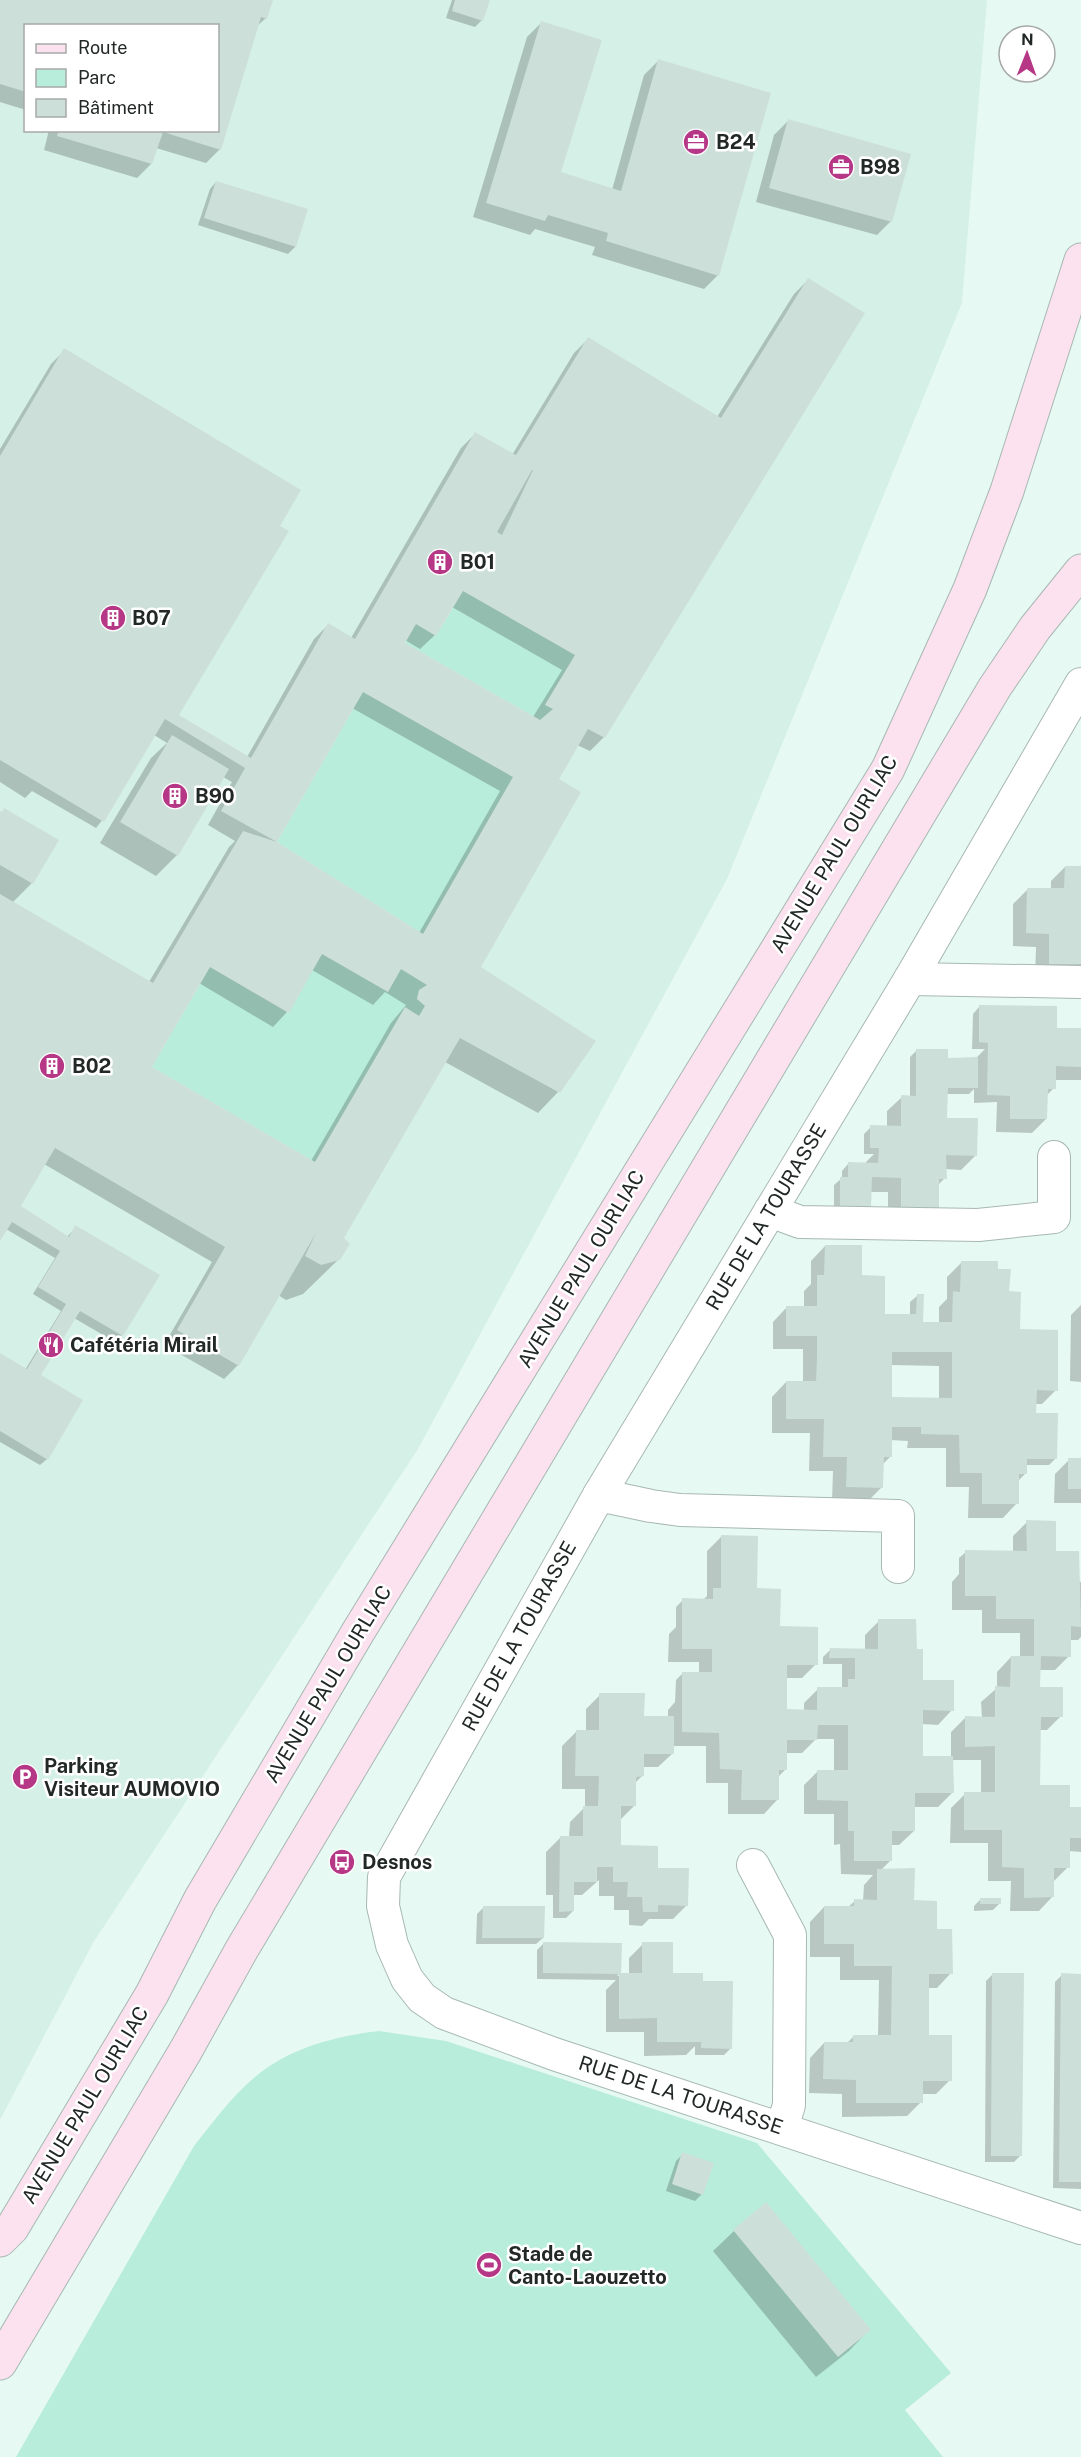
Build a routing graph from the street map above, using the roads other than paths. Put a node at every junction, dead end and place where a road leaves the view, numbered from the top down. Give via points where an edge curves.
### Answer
1 (1081, 260) edge
2 (1081, 571) edge
3 (1081, 684) edge
4 (910, 979) junction
5 (1081, 982) edge
6 (1054, 1157) dead end
7 (770, 1211) junction
8 (599, 1495) junction
9 (898, 1567) dead end
10 (753, 1865) dead end
11 (782, 2128) junction
12 (1081, 2228) edge
13 (0, 2240) edge
14 (0, 2363) edge

1 - 13 main road, AVENUE PAUL OURLIAC via 1026,434 970,590 888,769 352,1642 200,1900 152,1994 12,2228
2 - 14 main road via 1035,628 995,687
3 - 4 street, RUE DE LA TOURASSE
4 - 5 street
4 - 7 street, RUE DE LA TOURASSE
6 - 7 street via 1054,1217 978,1225 800,1222
7 - 8 street, RUE DE LA TOURASSE
8 - 9 street via 680,1510 898,1516
8 - 11 street, RUE DE LA TOURASSE via 384,1877 383,1906 392,1945 412,1985 422,1998 444,2013 554,2054
10 - 11 street via 790,1935 789,2105
11 - 12 street, RUE DE LA TOURASSE

